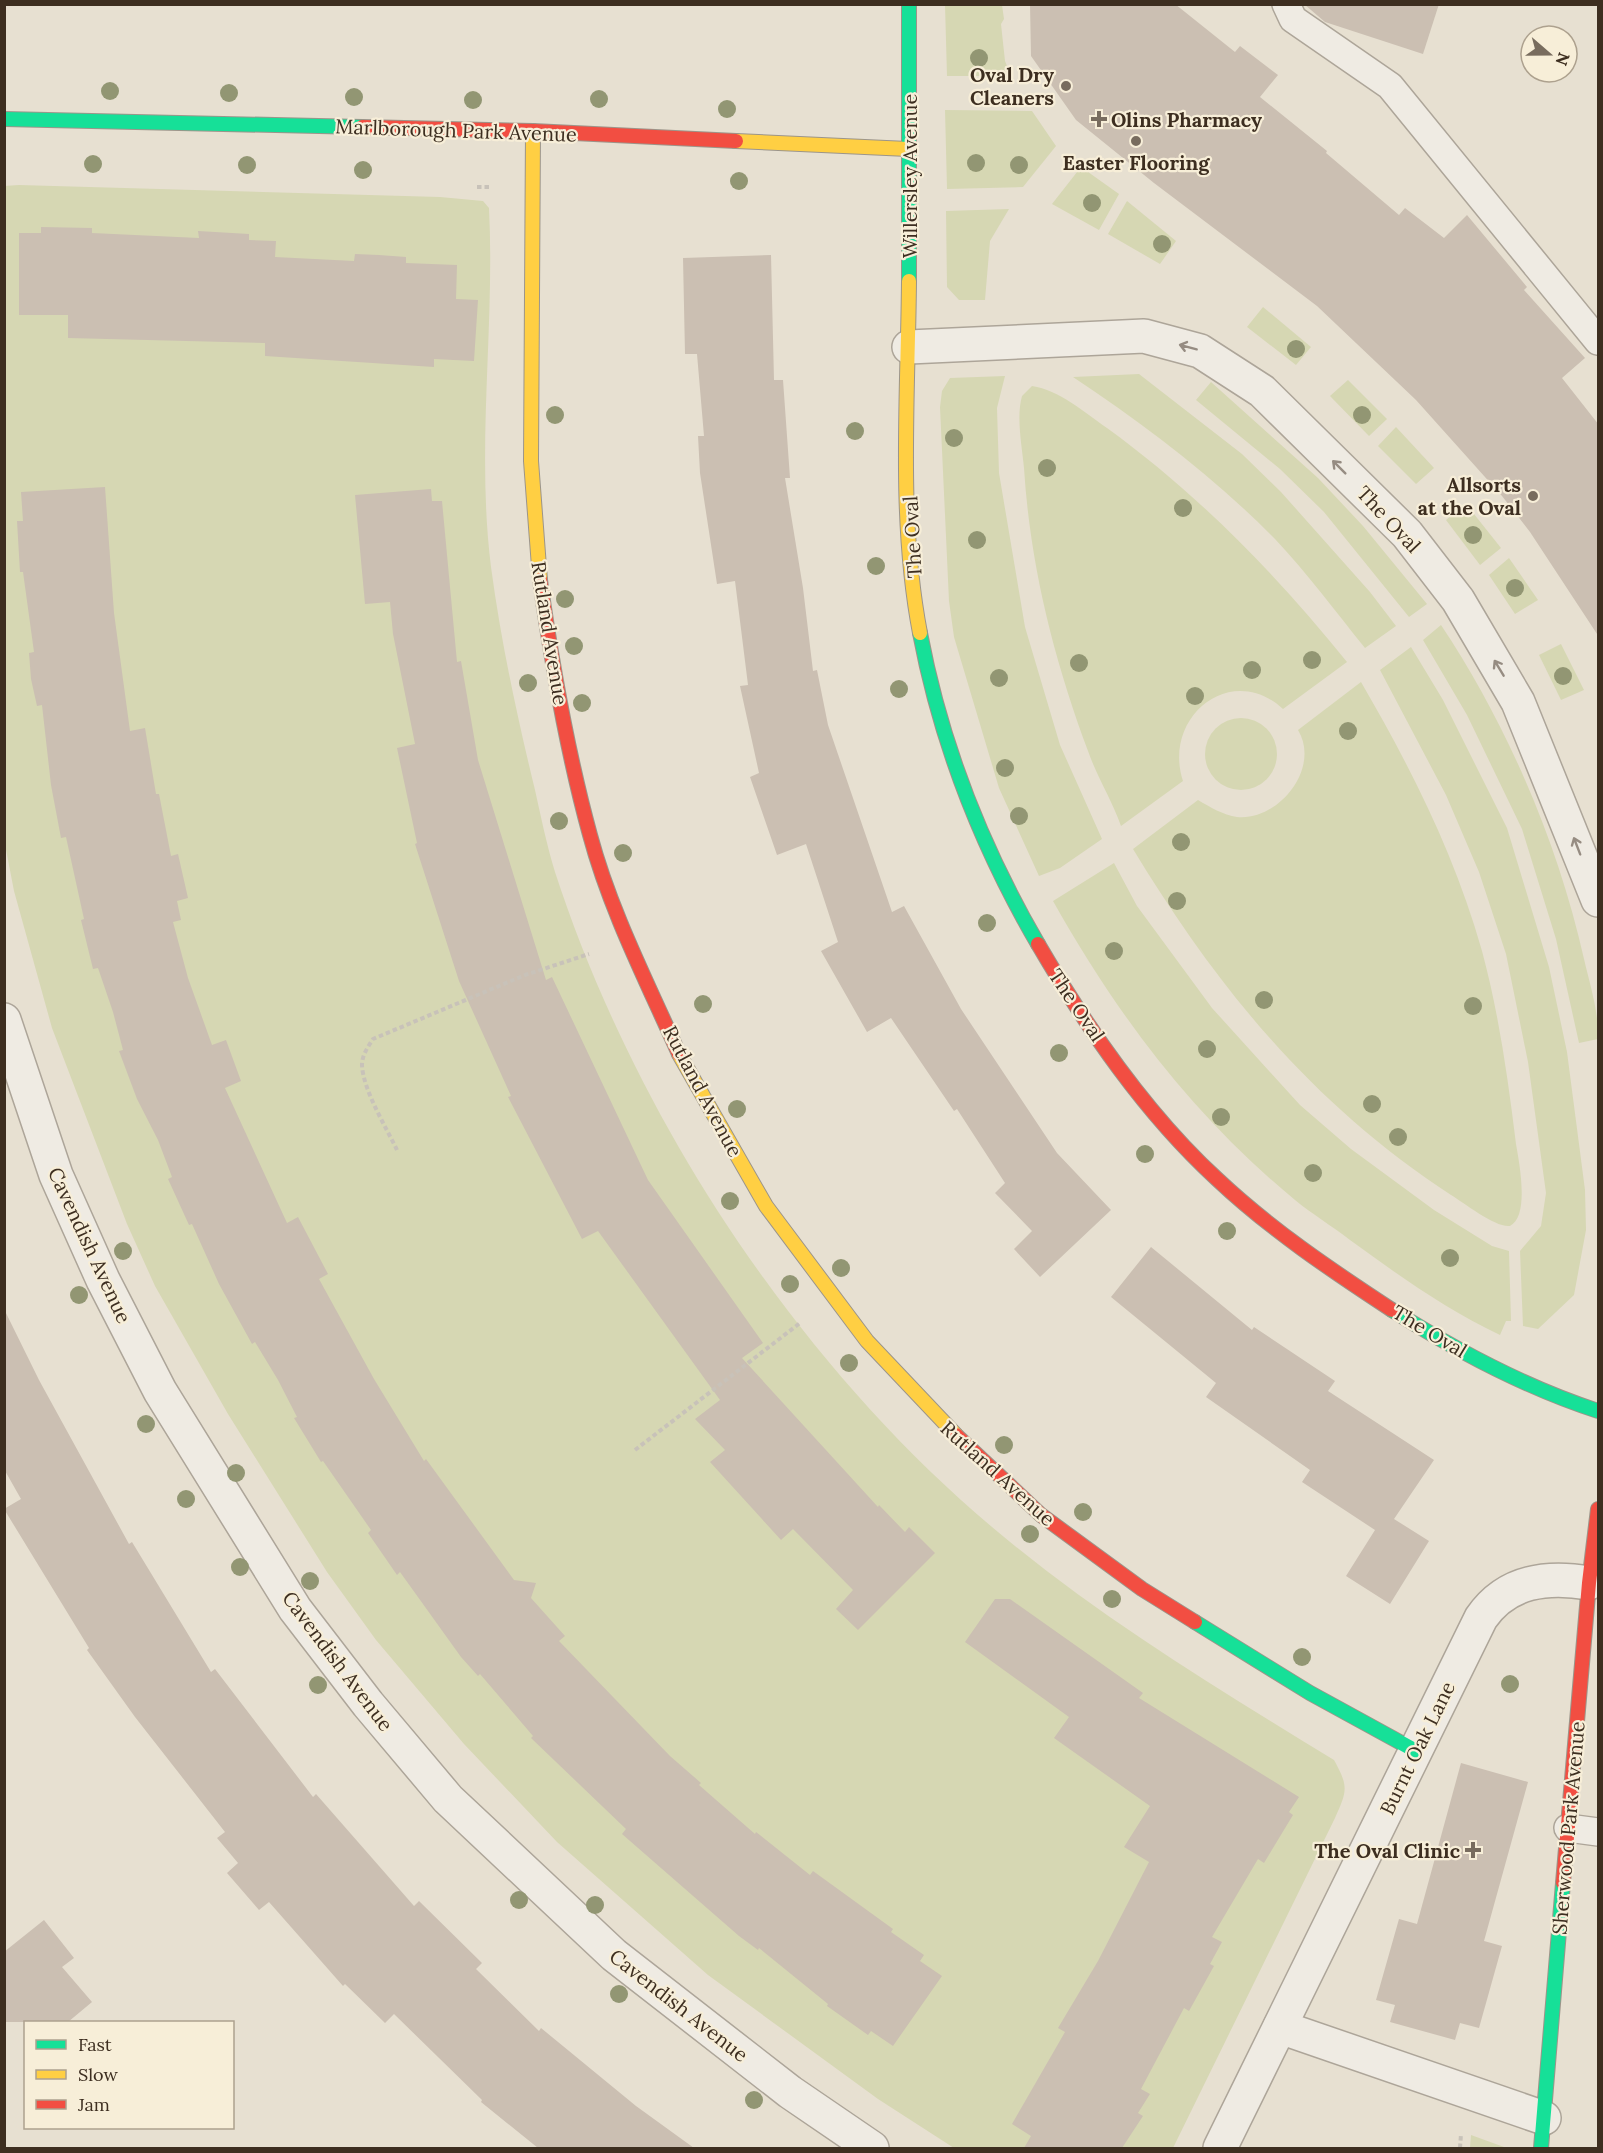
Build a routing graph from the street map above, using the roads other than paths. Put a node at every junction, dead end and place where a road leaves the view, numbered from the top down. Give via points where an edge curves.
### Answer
1 (909, 4) edge
2 (1286, 4) edge
3 (4, 119) edge
4 (533, 131) junction
5 (908, 149) junction
6 (1599, 341) edge
7 (909, 347) junction
8 (1599, 900) edge
9 (4, 1020) edge
10 (1599, 1411) edge
11 (1599, 1509) edge
12 (1589, 1583) junction
13 (1416, 1750) junction
14 (1568, 1828) junction
15 (1599, 1832) edge
16 (1280, 2027) junction
17 (1542, 2133) edge
18 (872, 2148) edge
19 (1220, 2148) edge

1 - 5 street, Willersley Avenue
2 - 6 lane via 1293,19 1390,86
3 - 4 street, Marlborough Park Avenue
4 - 5 street, Marlborough Park Avenue
4 - 13 street, Rutland Avenue via 531,462 539,575 554,676 590,836 630,943 680,1054 766,1206 867,1341 934,1415 1041,1515 1161,1601 1320,1700
5 - 7 street, Willersley Avenue
8 -> 7 street, The Oval via 1518,702 1458,600 1407,534 1262,391 1200,351 1144,336
7 - 10 street, The Oval via 909,521 918,624 937,712 963,791 1003,880 1048,962 1146,1103 1192,1155 1247,1207 1304,1252 1428,1332 1535,1388
9 - 18 street, Cavendish Avenue via 56,1175 103,1280 160,1391 295,1609 368,1704 448,1799 614,1955 790,2092
11 - 12 street, Sherwood Park Avenue
12 - 13 street, Burnt Oak Lane via 1559,1578 1543,1580 1506,1594 1490,1605
12 - 14 street, Sherwood Park Avenue
13 - 16 street, Burnt Oak Lane
14 - 15 lane
14 - 17 street, Sherwood Park Avenue
16 - 17 street
16 - 19 street, Burnt Oak Lane

